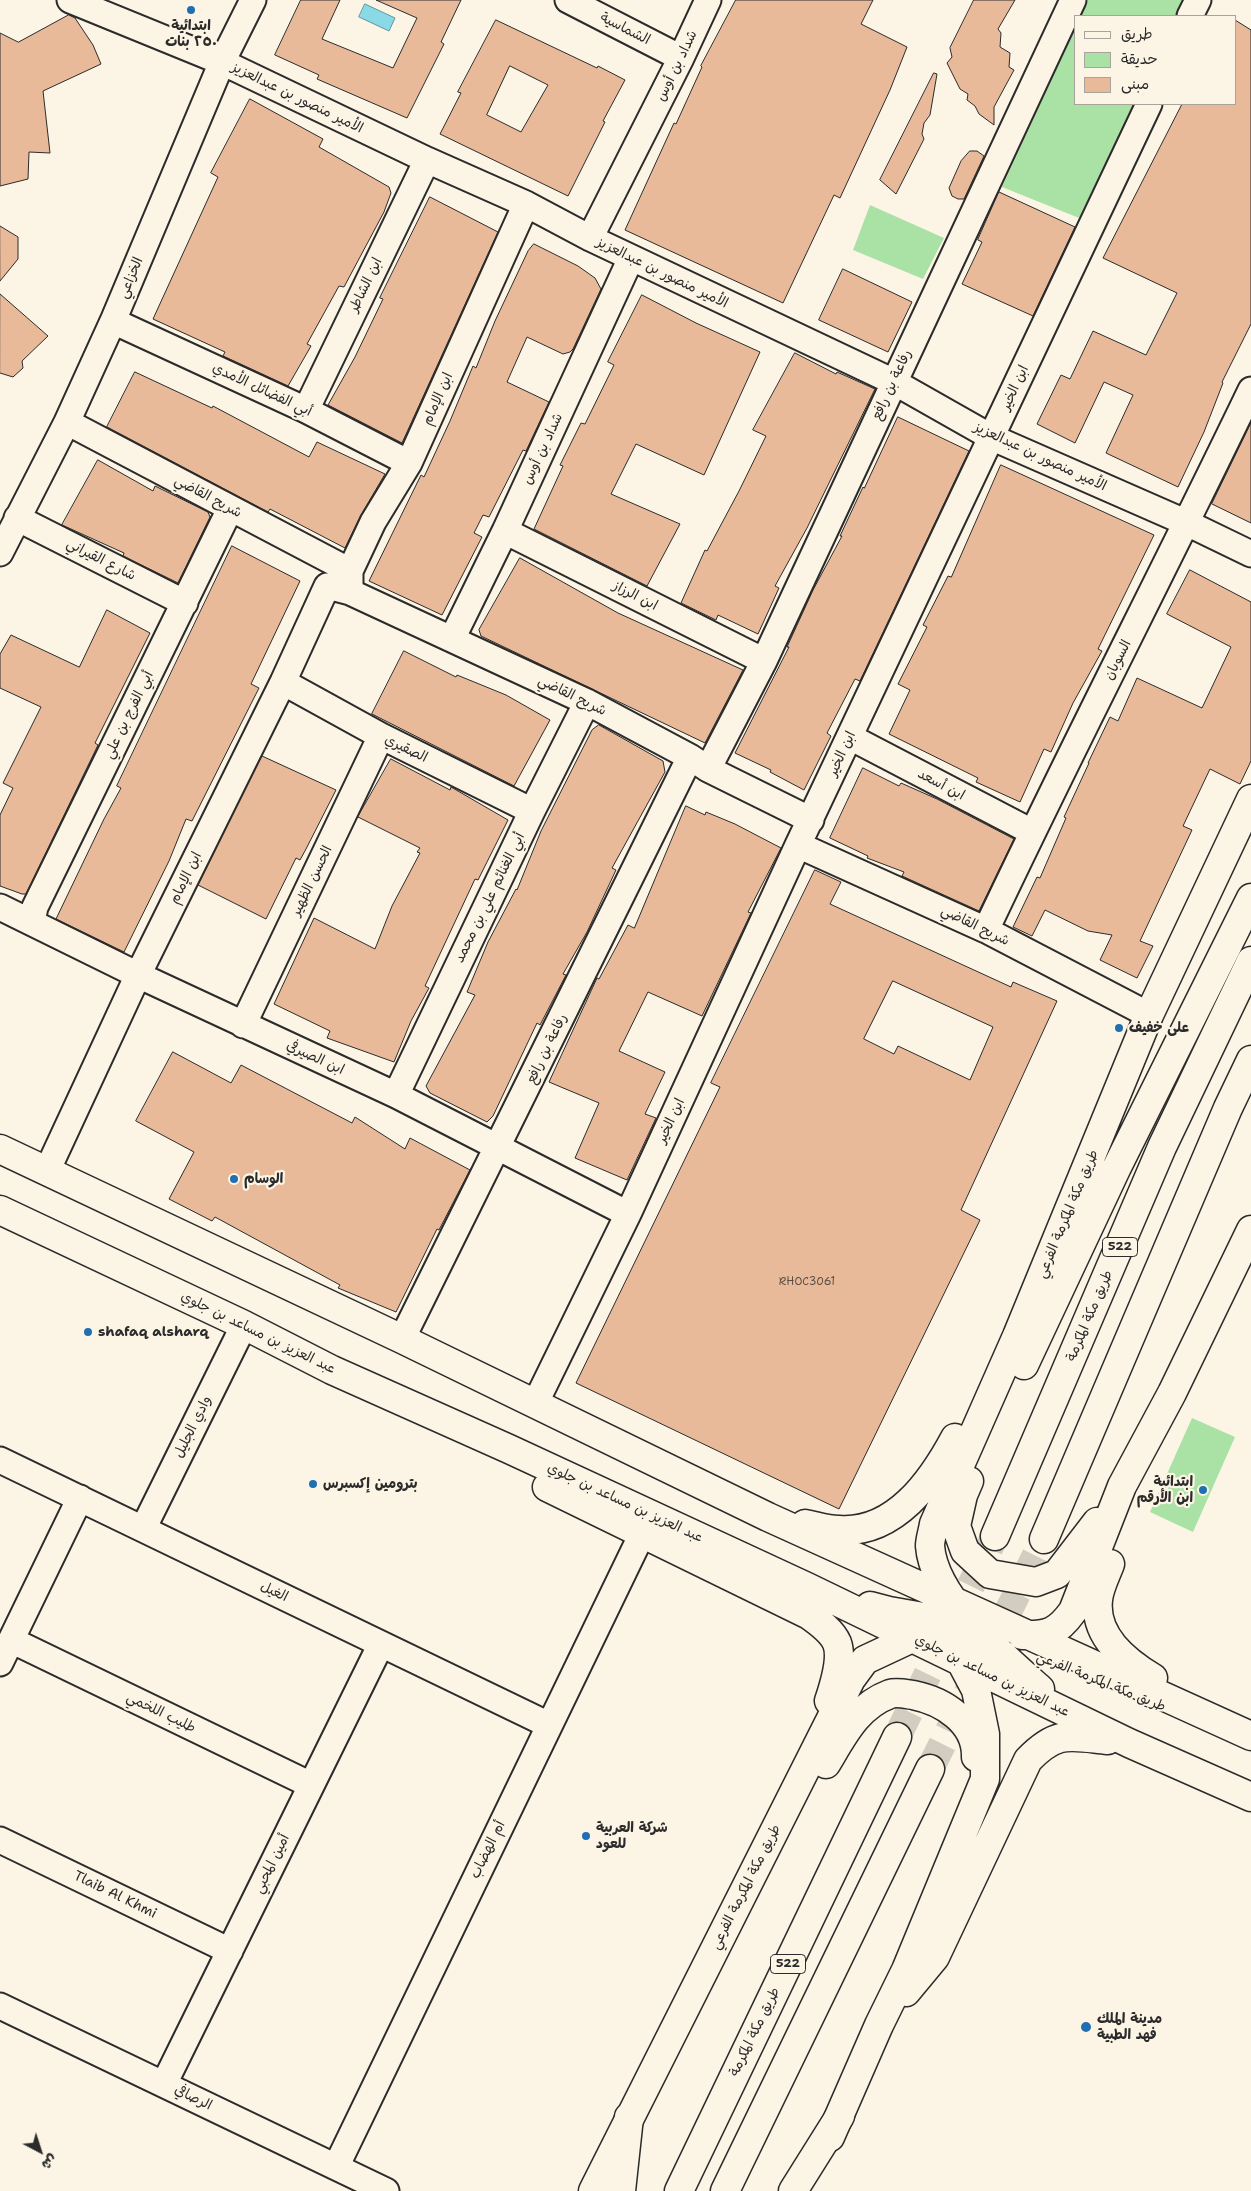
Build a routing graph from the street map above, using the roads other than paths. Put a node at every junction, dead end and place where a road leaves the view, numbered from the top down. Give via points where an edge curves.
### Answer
1 (70, 0) edge
2 (253, 0) edge
3 (568, 0) edge
4 (708, 0) edge
5 (1073, 0) edge
6 (1198, 0) edge
7 (1190, 15) edge
8 (681, 58) junction
9 (222, 62) junction
10 (1149, 105) edge
11 (427, 160) junction
12 (526, 204) junction
13 (590, 238) junction
14 (631, 258) junction
15 (113, 321) junction
16 (894, 382) junction
17 (1251, 390) edge
18 (306, 410) junction
19 (67, 422) junction
20 (991, 437) junction
21 (410, 463) junction
22 (230, 509) junction
23 (17, 518) junction
24 (1187, 523) junction
25 (505, 531) junction
26 (0, 553) edge
27 (1251, 554) edge
28 (350, 582) junction
29 (327, 586) joint
30 (185, 603) junction
31 (452, 639) junction
32 (764, 661) junction
33 (284, 682) junction
34 (587, 702) junction
35 (381, 736) junction
36 (850, 737) junction
37 (699, 763) junction
38 (1251, 799) edge
39 (532, 811) junction
40 (810, 820) junction
41 (1032, 832) junction
42 (798, 845) junction
43 (1251, 898) edge
44 (0, 907) edge
45 (32, 922) junction
46 (986, 930) junction
47 (1251, 961) edge
48 (138, 975) junction
49 (1149, 1015) junction
50 (243, 1025) junction
51 (1251, 1060) edge
52 (396, 1095) junction
53 (0, 1149) edge
54 (498, 1149) junction
55 (1117, 1167) junction
56 (47, 1171) junction
57 (0, 1210) edge
58 (628, 1214) junction
59 (1251, 1230) edge
60 (1040, 1280) junction
61 (244, 1325) junction
62 (1017, 1336) junction
63 (402, 1339) junction
64 (535, 1404) junction
65 (508, 1449) junction
66 (0, 1460) edge
67 (1122, 1486) junction
68 (80, 1498) junction
69 (768, 1518) junction
70 (143, 1529) junction
71 (642, 1534) junction
72 (995, 1536) tunnel mouth
73 (1044, 1539) tunnel mouth
74 (878, 1568) junction
75 (807, 1588) junction
76 (955, 1603) junction
77 (937, 1626) junction
78 (974, 1626) junction
79 (1026, 1635) junction
80 (912, 1638) junction
81 (11, 1640) junction
82 (381, 1644) junction
83 (993, 1646) junction
84 (962, 1662) junction
85 (0, 1664) edge
86 (1065, 1712) junction
87 (549, 1724) junction
88 (1243, 1733) edge
89 (897, 1737) tunnel mouth
90 (1130, 1743) junction
91 (930, 1769) tunnel mouth
92 (311, 1785) junction
93 (1251, 1797) edge
94 (0, 1840) edge
95 (750, 1879) junction
96 (230, 1951) junction
97 (0, 2006) edge
98 (878, 2025) junction
99 (164, 2084) junction
100 (840, 2116) junction
101 (629, 2117) junction
102 (336, 2167) junction
103 (386, 2191) edge
104 (593, 2191) edge
105 (621, 2191) edge
106 (679, 2191) edge
107 (724, 2191) edge
108 (793, 2191) edge
109 (805, 2191) edge

1 - 9 street, الأمير منصور بن عبدالعزيز
2 - 9 street, الخزاعي
3 - 8 street, الشماسية
4 - 8 street, شداد بن أوس
5 - 16 street, رفاعة بن رافع
6 - 7 street
8 - 13 street, شداد بن أوس
9 - 11 street, الأمير منصور بن عبدالعزيز
9 - 15 street, الخزاعي
10 - 20 street, ابن الخير
11 - 12 street, الأمير منصور بن عبدالعزيز
11 - 18 street, ابن الشاطر
12 - 13 street, الأمير منصور بن عبدالعزيز
12 - 21 street, ابن الإمام
13 - 14 street, الأمير منصور بن عبدالعزيز
14 - 16 street, الأمير منصور بن عبدالعزيز
14 - 25 street, شداد بن أوس
15 - 18 street, أبي الفضائل الأمدي
15 - 19 street, الخزاعي
16 - 20 street, الأمير منصور بن عبدالعزيز
16 - 32 street, رفاعة بن رافع
17 - 24 street, السوبان
18 - 21 street, أبي الفضائل الأمدي
19 - 22 street, شريح القاضي
19 - 23 street, الخزاعي
20 - 24 street, الأمير منصور بن عبدالعزيز
20 - 36 street, ابن الخير
21 - 28 street, ابن الإمام via 373,522
22 - 28 street, شريح القاضي
22 - 30 street, أبي الفرج بن علي
23 - 26 street, الخزاعي
23 - 30 street, شارع القيراني
24 - 27 street, الأمير منصور بن عبدالعزيز
24 - 41 street, السوبان
25 - 31 street, شداد بن أوس
25 - 32 street, ابن الرزاز
28 - 29 street, شريح القاضي
28 - 31 street, شريح القاضي
29 - 33 street, ابن الإمام
30 - 45 street, أبي الفرج بن علي via 35,907
31 - 34 street, شريح القاضي
32 - 37 street, رفاعة بن رافع
33 - 35 street, الصقيري
33 - 48 street, ابن الإمام
34 - 37 street, شريح القاضي
34 - 39 street, أبي الغنائم علي بن محمد
35 - 39 street, الصقيري
35 - 50 street, الحسن الظهير
36 - 40 street, ابن الخير
36 - 41 street, ابن أسعد
37 - 40 street, شريح القاضي
37 - 54 street, رفاعة بن رافع
38 - 49 main road, طريق مكة المكرمة الفرعي
39 - 52 street, أبي الغنائم علي بن محمد
40 - 42 street, ابن الخير
41 - 46 street, السوبان
42 - 46 street, شريح القاضي
42 - 58 street, ابن الخير
43 - 55 main road
44 - 45 street, ابن الصيرفي
45 - 48 street, ابن الصيرفي
46 - 49 street, شريح القاضي
47 - 72 main road, طريق مكة المكرمة / 522 via 1162,1147
48 - 50 street, ابن الصيرفي
48 - 56 street, ابن الإمام
49 - 60 main road, طريق مكة المكرمة الفرعي
50 - 52 street, ابن الصيرفي
51 - 73 main road
52 - 54 street, ابن الصيرفي
53 - 56 main road
54 - 58 street, ابن الصيرفي
54 - 63 street, رفاعة بن رافع
55 - 60 main road
55 - 67 main road via 963,1495 956,1526 965,1551 990,1574 1036,1582 1058,1574
56 - 63 main road
57 - 61 main road, عبد العزيز بن مساعد بن جلوي
58 - 64 street, ابن الخير
59 - 67 main road, طريق مكة المكرمة الفرعي via 1172,1393
60 - 62 main road, طريق مكة المكرمة الفرعي
61 - 65 main road, عبد العزيز بن مساعد بن جلوي via 332,1370
61 - 70 street, وادي الجليل
62 - 69 main road via 974,1403 939,1467 924,1488 903,1507 866,1527 840,1530
62 - 76 main road, طريق مكة المكرمة الفرعي via 934,1524 930,1546 936,1572
63 - 64 main road
64 - 69 main road
65 - 71 main road via 548,1488
65 - 75 main road, عبد العزيز بن مساعد بن جلوي
66 - 68 street, الغيل
67 - 79 main road, طريق مكة المكرمة الفرعي via 1073,1611 1059,1628
67 - 88 main road via 1120,1529 1098,1599 1098,1618 1117,1653 1130,1664
68 - 70 street, الغيل
68 - 81 street
69 - 74 main road
70 - 82 street, الغيل
71 - 87 street, أم الهضاب
71 - 95 main road via 809,1615 826,1628 837,1644 838,1677
74 - 76 main road
74 - 77 main road
75 - 77 main road, طريق مكة المكرمة الفرعي
75 - 80 main road, عبد العزيز بن مساعد بن جلوي
76 - 78 main road, طريق مكة المكرمة الفرعي
76 - 79 main road
77 - 78 main road, طريق مكة المكرمة الفرعي
77 - 80 main road, طريق مكة المكرمة الفرعي
77 - 83 main road, طريق مكة المكرمة الفرعي
77 - 84 main road
78 - 79 main road, طريق مكة المكرمة الفرعي
78 - 83 main road, طريق مكة المكرمة الفرعي
79 - 88 main road
80 - 84 main road, عبد العزيز بن مساعد بن جلوي
80 - 95 main road, طريق مكة المكرمة الفرعي via 864,1660 851,1679
81 - 85 street
81 - 92 street, طليب اللخمي
82 - 87 street, الغيل
82 - 92 street, أمين المحبي
83 - 86 main road, طريق مكة المكرمة الفرعي
83 - 88 main road, طريق مكة المكرمة الفرعي via 1033,1655 1138,1700
84 - 86 main road, عبد العزيز بن مساعد بن جلوي
84 - 98 main road via 976,1690 985,1734 985,1779 906,1970
86 - 90 main road, عبد العزيز بن مساعد بن جلوي
87 - 102 street, أم الهضاب
89 - 106 main road, طريق مكة المكرمة / 522
90 - 93 main road, عبد العزيز بن مساعد بن جلوي
90 - 98 main road via 1067,1736 1044,1744 1028,1760 935,1957
91 - 107 main road
92 - 96 street, أمين المحبي
94 - 96 street, Tlaib Al Khmi
95 - 98 main road via 858,1713 892,1693 930,1700 958,1716 974,1739 974,1771 887,1984
95 - 101 main road, طريق مكة المكرمة الفرعي
96 - 99 street, أمين المحبي
97 - 99 street, الرصافي
98 - 100 main road
99 - 102 street, الرصافي
100 - 108 main road
100 - 109 main road
101 - 104 main road, طريق مكة المكرمة الفرعي
101 - 105 main road
102 - 103 street, الرصافي

